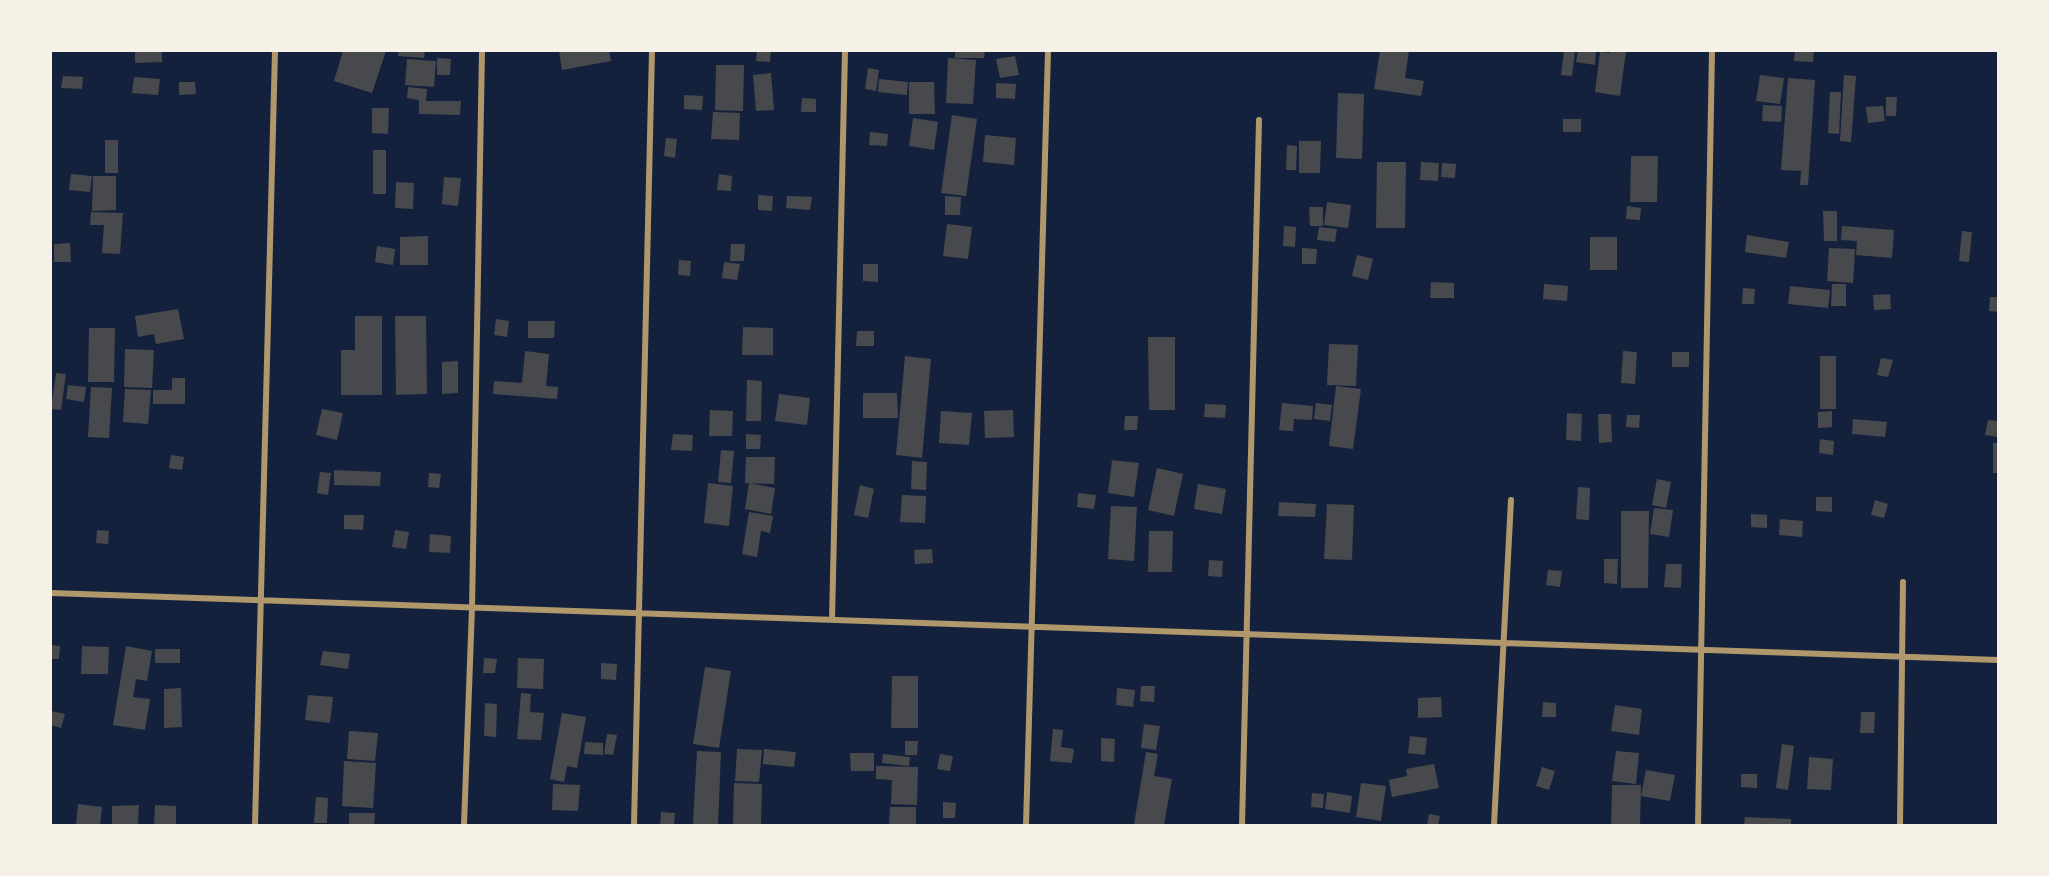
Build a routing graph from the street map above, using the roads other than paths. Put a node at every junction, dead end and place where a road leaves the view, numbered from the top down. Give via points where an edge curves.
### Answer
1 (275, 51) edge
2 (482, 51) edge
3 (652, 51) edge
4 (845, 51) edge
5 (1048, 51) edge
6 (1712, 51) edge
7 (1259, 120) dead end
8 (1511, 500) dead end
9 (1903, 582) dead end
10 (51, 593) edge
11 (261, 600) junction
12 (472, 608) junction
13 (639, 613) junction
14 (832, 620) junction
15 (1032, 627) junction
16 (1247, 634) junction
17 (1503, 643) junction
18 (1701, 650) junction
19 (1902, 657) junction
20 (1998, 660) edge
21 (255, 825) edge
22 (464, 825) edge
23 (634, 825) edge
24 (1026, 825) edge
25 (1242, 825) edge
26 (1494, 825) edge
27 (1698, 825) edge
28 (1900, 825) edge

1 - 11 street
2 - 12 street
3 - 13 street
4 - 14 street
5 - 15 street
6 - 18 street
7 - 16 street
8 - 17 street
9 - 19 street
10 - 11 street
11 - 12 street
11 - 21 street
12 - 13 street
12 - 22 street
13 - 14 street
13 - 23 street
14 - 15 street
15 - 16 street
15 - 24 street
16 - 17 street
16 - 25 street
17 - 18 street
17 - 26 street
18 - 19 street
18 - 27 street
19 - 20 street
19 - 28 street

